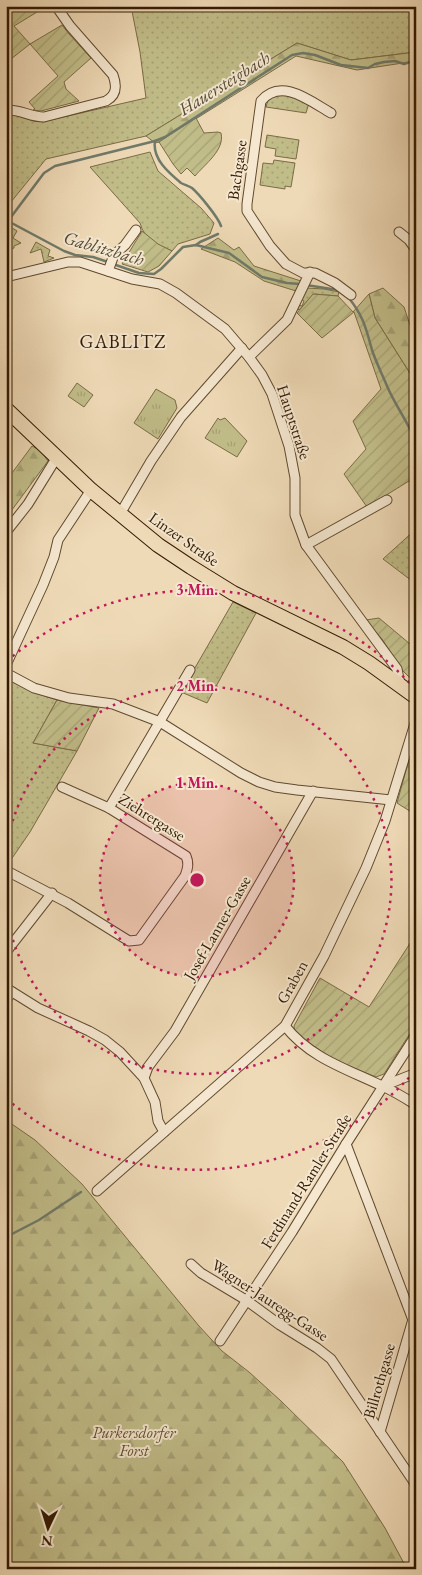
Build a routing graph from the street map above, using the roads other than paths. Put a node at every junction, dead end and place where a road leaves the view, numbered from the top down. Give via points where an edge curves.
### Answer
1 (56, 6) edge
2 (6, 110) edge
3 (331, 113) dead end
4 (136, 230) dead end
5 (399, 232) dead end
6 (416, 250) edge
7 (110, 266) junction
8 (7, 273) edge
9 (309, 275) junction
10 (351, 295) dead end
11 (242, 348) junction
12 (249, 358) junction
13 (6, 409) edge
14 (56, 457) junction
15 (91, 490) junction
16 (387, 500) dead end
17 (120, 514) junction
18 (6, 532) edge
19 (306, 545) junction
20 (6, 665) edge
21 (190, 670) dead end
22 (6, 673) edge
23 (400, 684) junction
24 (416, 697) edge
25 (416, 720) edge
26 (160, 722) junction
27 (62, 787) dead end
28 (313, 791) junction
29 (391, 800) junction
30 (109, 808) junction
31 (7, 871) edge
32 (52, 893) junction
33 (6, 952) edge
34 (9, 990) edge
35 (6, 1000) edge
36 (284, 1026) junction
37 (416, 1035) edge
38 (416, 1074) edge
39 (144, 1078) junction
40 (383, 1086) junction
41 (416, 1105) edge
42 (164, 1132) junction
43 (346, 1144) junction
44 (97, 1191) dead end
45 (191, 1264) dead end
46 (246, 1300) junction
47 (416, 1310) edge
48 (413, 1320) junction
49 (220, 1341) dead end
50 (380, 1432) junction
51 (416, 1485) edge

1 - 2 street via 113,75 116,83 114,94 106,101 44,117
3 - 9 street, Bachgasse via 295,92 279,90 267,94 261,101 247,211 286,264
4 - 7 street via 114,255
5 - 6 street
7 - 8 street, Hauptstraße via 68,262
7 - 11 street, Hauptstraße via 132,279 165,286 222,327
9 - 10 street, Bachgasse via 315,273
9 - 12 street via 287,320
11 - 12 street, Hauptstraße
11 - 17 street via 190,405 151,461
12 - 19 street, Hauptstraße via 272,394 289,446 295,478 295,515
13 - 14 main road, Linzer Straße
14 - 15 main road, Linzer Straße
14 - 18 street via 28,504
15 - 17 main road, Linzer Straße
15 - 20 street via 58,540 43,585
16 - 19 street
17 - 23 main road, Linzer Straße via 158,544 233,593 343,647
19 - 23 street, Hauptstraße via 396,669
21 - 26 street
22 - 26 street via 34,688 69,698 113,704
23 - 24 main road, Linzer Straße
25 - 29 street, Graben
26 - 28 street via 260,782
26 - 30 street
27 - 30 street, Ziehrergasse
28 - 29 street
28 - 39 street, Josef-Lanner-Gasse via 175,1031 148,1067
29 - 36 street, Graben via 366,868 324,956
30 - 32 street, Ziehrergasse via 186,856 188,869 185,876 139,940 129,941
31 - 32 street, Ziehrergasse
32 - 33 street
34 - 35 street
34 - 39 street via 38,1008 105,1040
36 - 40 street via 294,1039 321,1057
36 - 42 street, Graben
37 - 40 street, Ferdinand-Ramler-Straße
38 - 40 street
39 - 42 street
40 - 41 street
40 - 43 street, Ferdinand-Ramler-Straße
42 - 44 street, Graben
43 - 46 street, Ferdinand-Ramler-Straße via 288,1240
43 - 48 street
45 - 46 street, Wagner-Jauregg-Gasse
46 - 49 street, Ferdinand-Ramler-Straße
46 - 50 street, Wagner-Jauregg-Gasse via 331,1359
47 - 48 street, Billrothgasse
48 - 50 street, Billrothgasse
50 - 51 street, Wagner-Jauregg-Gasse

